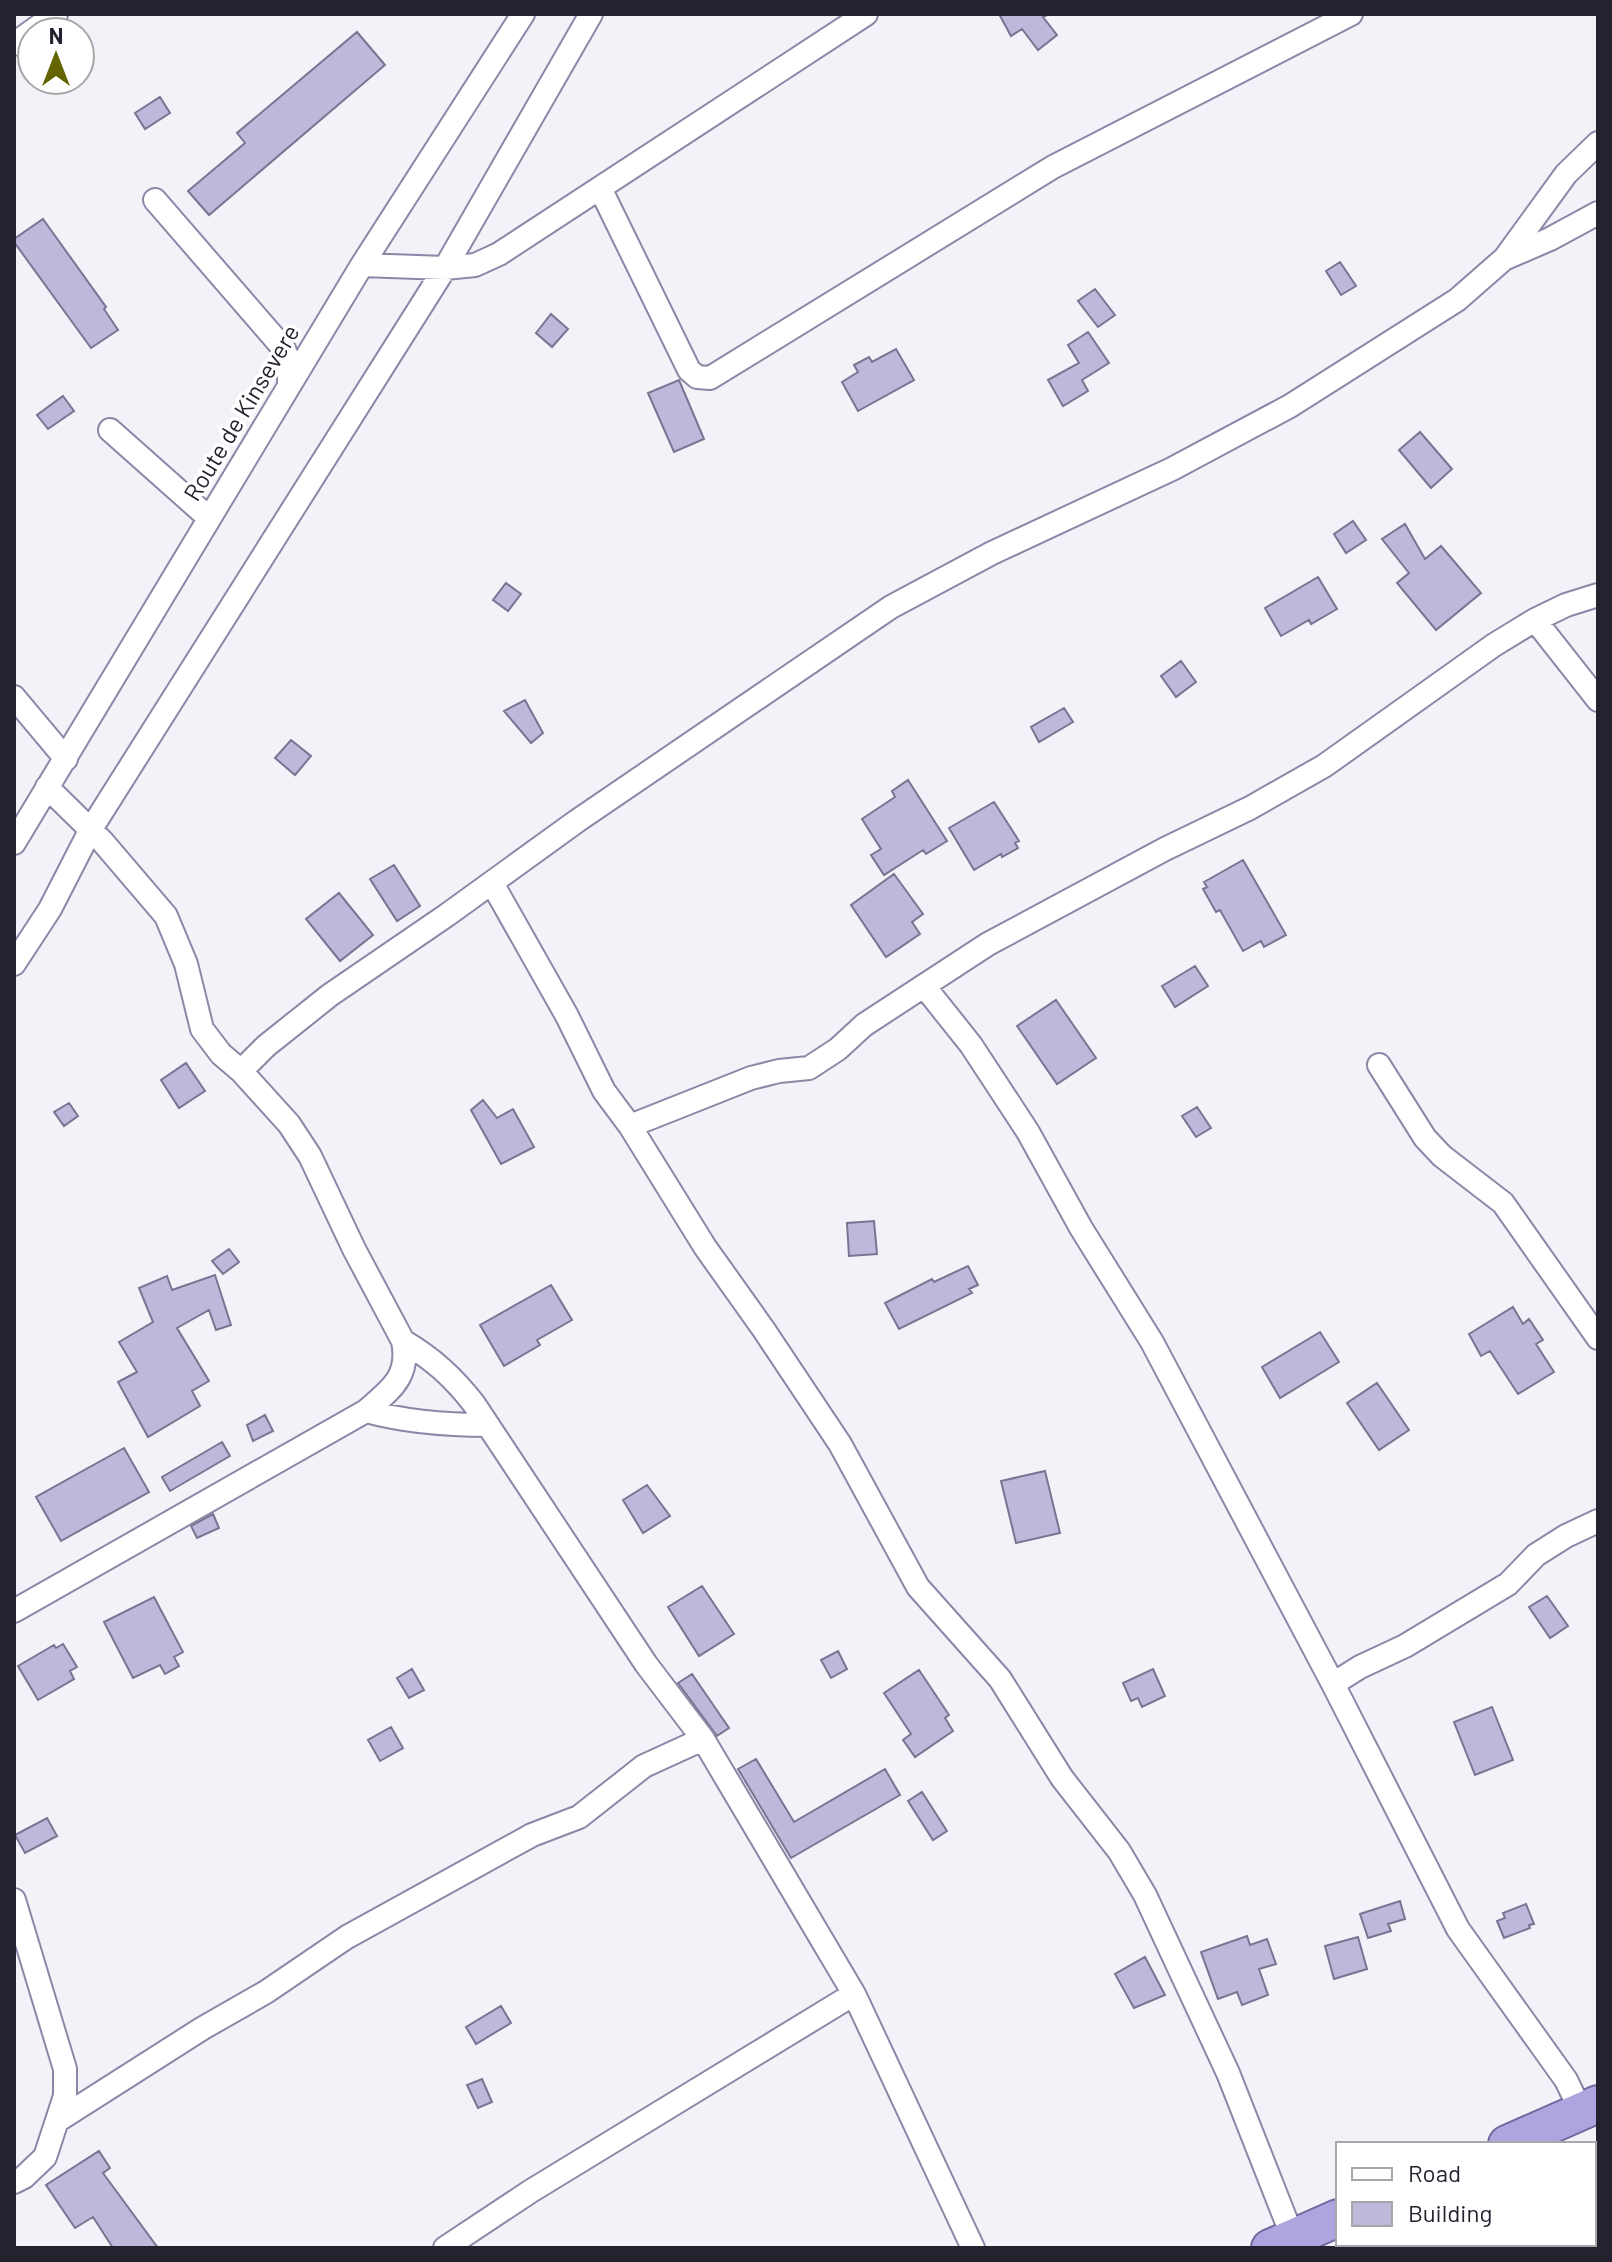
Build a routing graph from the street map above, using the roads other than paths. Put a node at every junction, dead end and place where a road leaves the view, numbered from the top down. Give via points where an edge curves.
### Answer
1 (56, 14) edge
2 (523, 14) edge
3 (591, 14) edge
4 (866, 14) edge
5 (1351, 14) edge
6 (14, 44) edge
7 (1598, 143) edge
8 (600, 188) junction
9 (155, 200) dead end
10 (1598, 213) edge
11 (1505, 258) junction
12 (362, 265) junction
13 (445, 268) junction
14 (289, 384) junction
15 (110, 430) dead end
16 (209, 518) junction
17 (1598, 595) edge
18 (1535, 620) junction
19 (14, 697) edge
20 (1598, 700) edge
21 (66, 759) junction
22 (47, 787) junction
23 (91, 829) junction
24 (14, 843) edge
25 (492, 883) junction
26 (14, 964) edge
27 (924, 986) junction
28 (1379, 1065) dead end
29 (241, 1071) junction
30 (630, 1126) junction
31 (1598, 1338) edge
32 (403, 1341) junction
33 (366, 1411) junction
34 (488, 1425) junction
35 (1598, 1521) edge
36 (14, 1611) edge
37 (1333, 1684) junction
38 (703, 1739) junction
39 (14, 1900) edge
40 (854, 1994) junction
41 (1590, 2108) edge
42 (57, 2121) junction
43 (1512, 2142) edge
44 (14, 2182) edge
45 (1336, 2219) edge
46 (1281, 2243) edge
47 (445, 2248) edge
48 (973, 2248) edge

1 - 6 street
2 - 12 street, Route de Kinsevere
3 - 13 street
4 - 8 street
5 - 8 street via 1053,167 710,378 689,370
7 - 11 street via 1566,174
8 - 13 street via 499,254 475,265
9 - 14 street via 284,349
10 - 11 street
11 - 25 street via 1457,300 1290,406 891,607
12 - 13 street
12 - 14 street, Route de Kinsevere
13 - 23 street
14 - 16 street, Route de Kinsevere
15 - 16 street
16 - 21 street, Route de Kinsevere
17 - 18 street
18 - 20 street
18 - 27 street via 1324,766 988,944
19 - 21 street
21 - 22 street, Route de Kinsevere
22 - 23 street
22 - 24 street, Route de Kinsevere
23 - 26 street via 50,909
23 - 29 street via 166,916 186,964 202,1029
25 - 29 street via 330,995
25 - 30 street via 604,1091
27 - 30 street via 809,1068 751,1078
27 - 37 street via 971,1045 1028,1132 1152,1342
28 - 31 street via 1425,1138 1503,1203
29 - 32 street via 310,1156
30 - 46 street via 840,1444 918,1587 1000,1679 1062,1778 1132,1873 1228,2073
32 - 33 street via 402,1374
32 - 34 street via 455,1379
33 - 34 street via 417,1421
33 - 36 street
34 - 38 street via 646,1664
35 - 37 street via 1536,1555 1508,1584
37 - 41 street via 1458,1929
38 - 40 street
38 - 42 street via 644,1766 579,1817 532,1835 347,1937
39 - 42 street via 65,2069 65,2096
40 - 47 street
40 - 48 street
41 - 43 highway
42 - 44 street via 45,2157
45 - 46 highway

